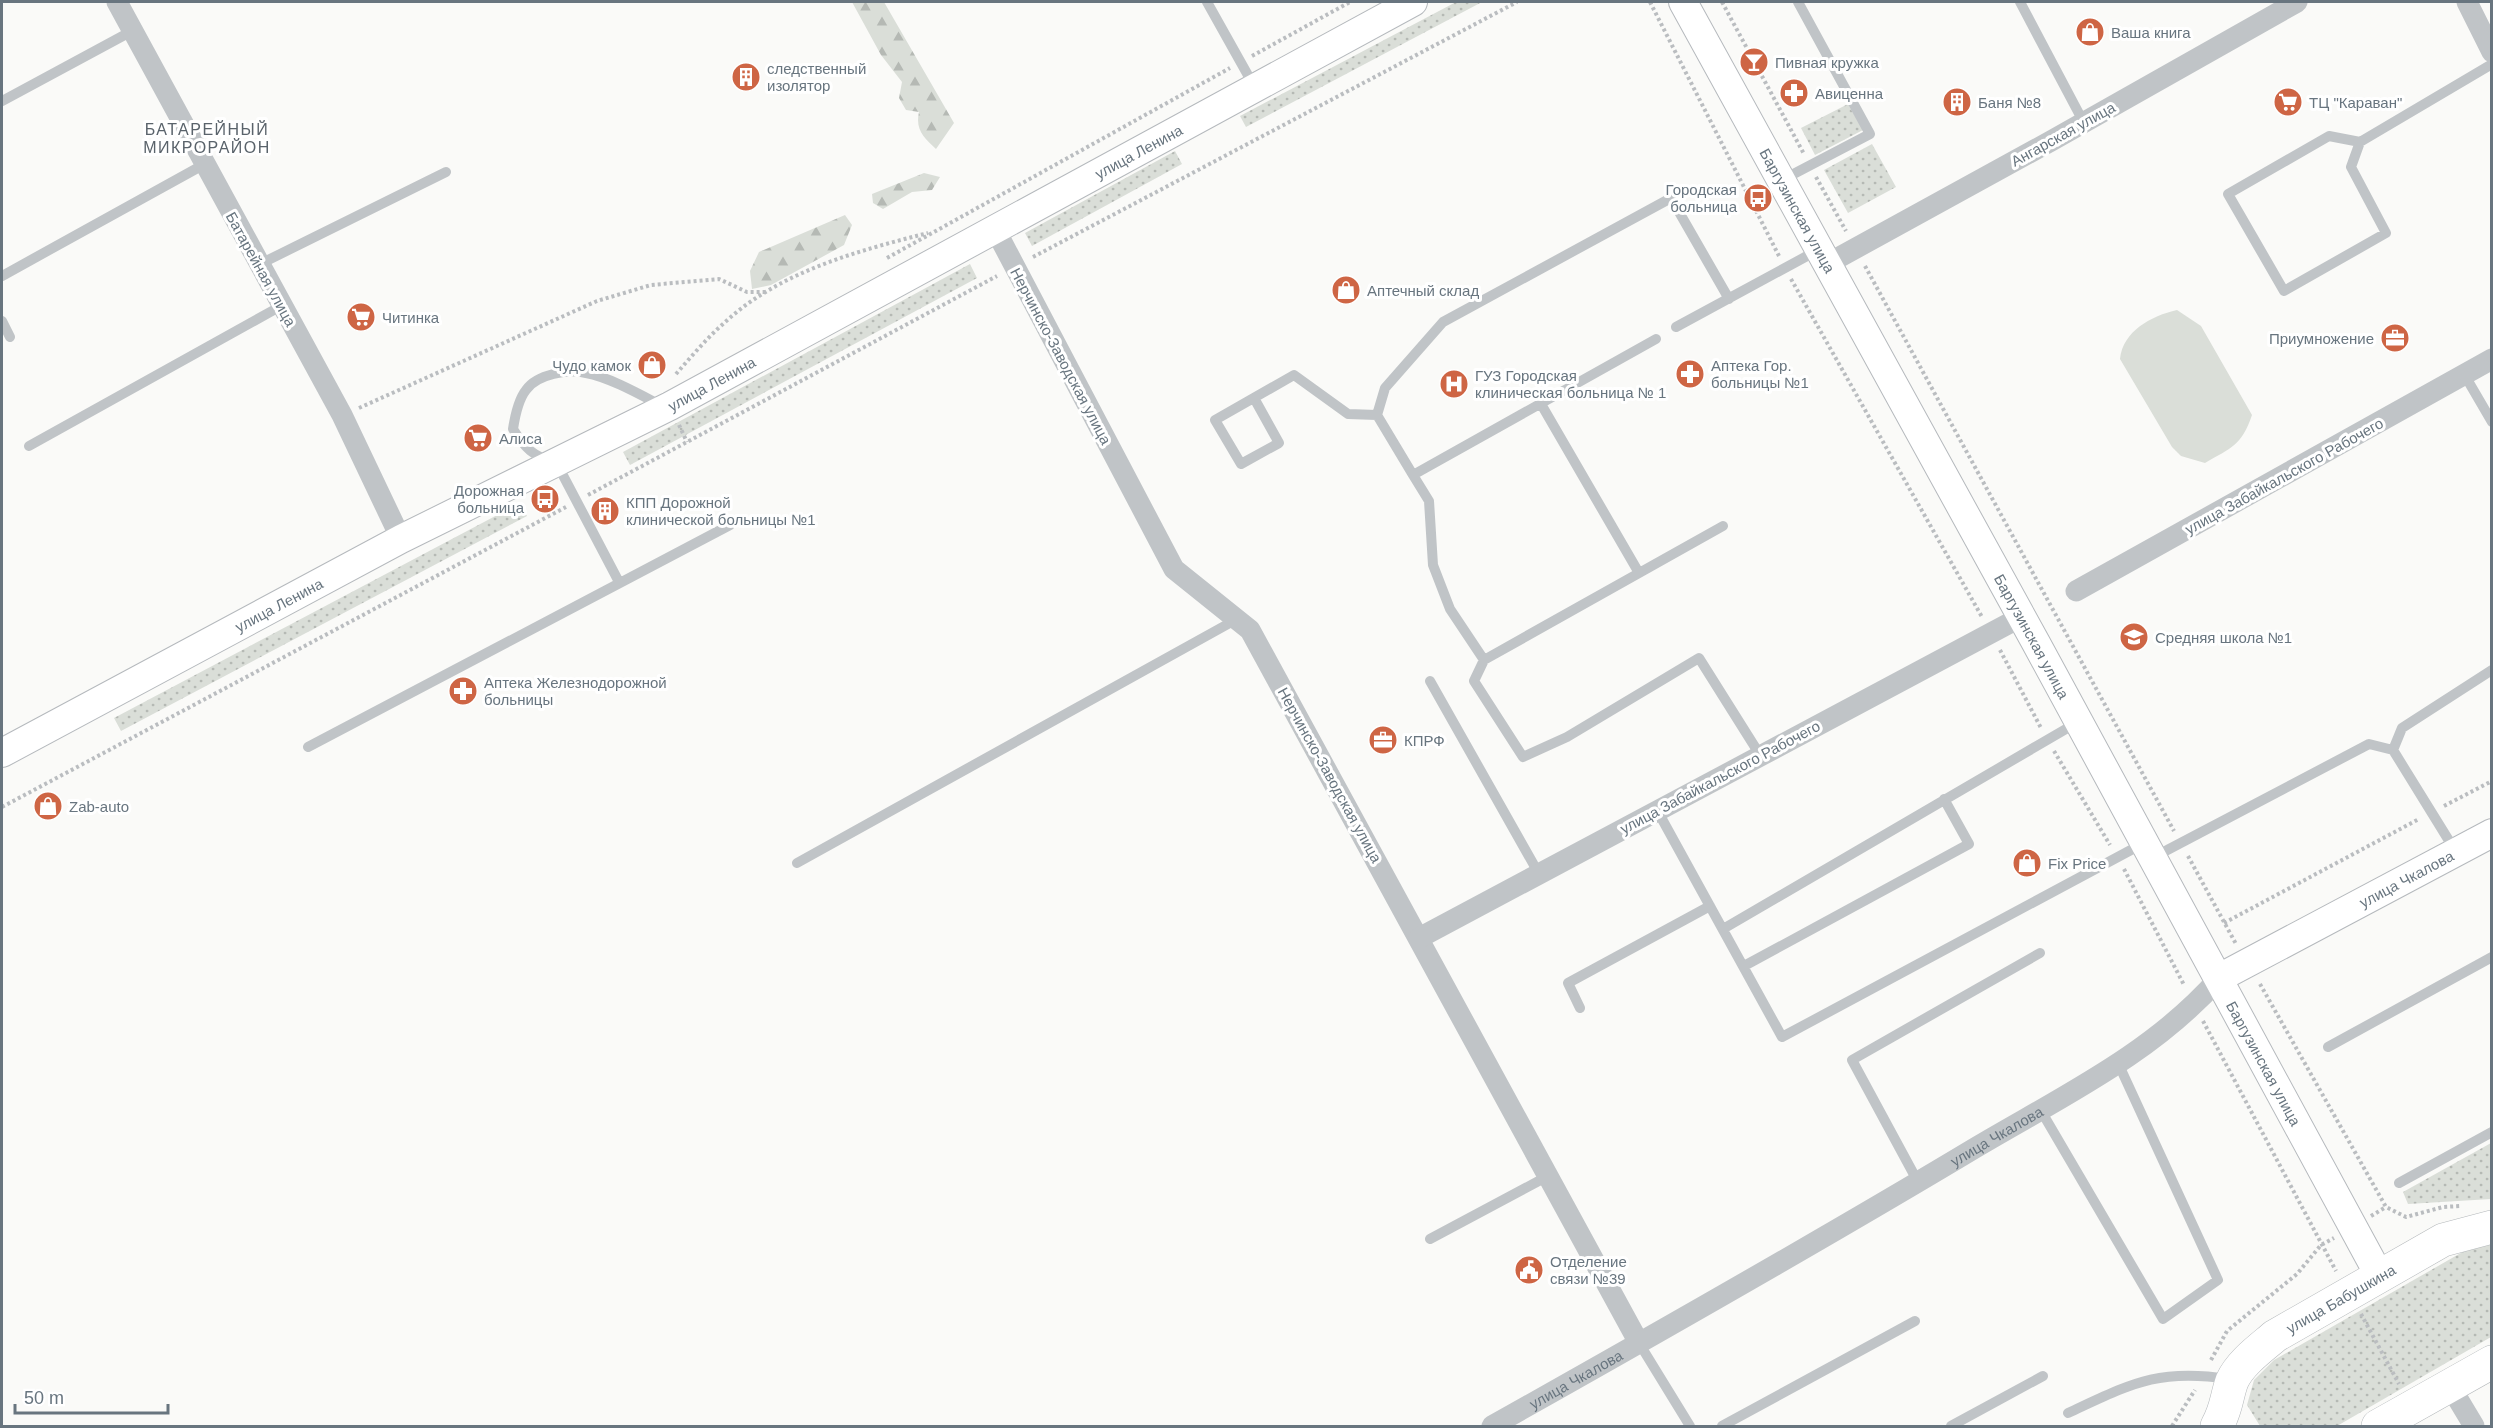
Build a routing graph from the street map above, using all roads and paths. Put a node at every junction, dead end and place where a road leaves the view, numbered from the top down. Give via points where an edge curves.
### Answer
1 (117, 2) edge
2 (1207, 2) edge
3 (1350, 2) edge
4 (1413, 2) edge
5 (1518, 2) edge
6 (1683, 2) edge
7 (1722, 2) edge
8 (1798, 2) edge
9 (2020, 2) edge
10 (2297, 2) edge
11 (2467, 2) edge
12 (2486, 27) edge
13 (132, 31) junction
14 (2492, 52) edge
15 (1240, 62) junction
16 (2492, 64) edge
17 (1256, 89) junction
18 (2, 101) edge
19 (2084, 123) junction
20 (2360, 142) junction
21 (203, 165) junction
22 (1810, 166) junction
23 (446, 172) dead end
24 (1782, 181) junction
25 (995, 229) junction
26 (934, 232) junction
27 (1856, 248) junction
28 (1823, 256) junction
29 (882, 261) dead end
30 (258, 265) junction
31 (1015, 267) junction
32 (2, 276) edge
33 (765, 292) junction
34 (1729, 299) junction
35 (281, 306) junction
36 (2, 321) edge
37 (1676, 327) dead end
38 (10, 337) dead end
39 (1656, 339) dead end
40 (2492, 359) edge
41 (695, 364) dead end
42 (2464, 374) junction
43 (1254, 398) junction
44 (1541, 404) junction
45 (665, 408) junction
46 (342, 415) junction
47 (1377, 415) junction
48 (2492, 422) edge
49 (29, 446) dead end
50 (556, 462) junction
51 (1413, 476) junction
52 (576, 501) junction
53 (730, 525) dead end
54 (1723, 526) dead end
55 (401, 539) junction
56 (1639, 573) junction
57 (619, 582) junction
58 (2076, 591) dead end
59 (2021, 617) junction
60 (1237, 619) junction
61 (1484, 660) junction
62 (2492, 670) edge
63 (1430, 681) dead end
64 (2078, 722) junction
65 (308, 747) dead end
66 (2393, 750) junction
67 (2, 753) edge
68 (1760, 755) junction
69 (2492, 781) edge
70 (1944, 799) junction
71 (2, 807) edge
72 (1657, 810) junction
73 (2432, 813) junction
74 (2492, 833) edge
75 (2181, 843) junction
76 (2148, 850) junction
77 (2456, 852) junction
78 (797, 863) dead end
79 (1539, 874) junction
80 (1710, 906) junction
81 (2224, 923) junction
82 (1723, 929) junction
83 (1419, 938) junction
84 (2040, 953) dead end
85 (2492, 957) edge
86 (2247, 962) junction
87 (1743, 966) junction
88 (2219, 978) junction
89 (1580, 1008) dead end
90 (2328, 1047) dead end
91 (2118, 1063) junction
92 (2040, 1109) junction
93 (2492, 1132) edge
94 (1548, 1176) junction
95 (1918, 1182) junction
96 (2399, 1184) dead end
97 (2386, 1207) junction
98 (2482, 1216) edge
99 (2352, 1227) junction
100 (1430, 1239) dead end
101 (2320, 1245) junction
102 (2379, 1275) junction
103 (2349, 1293) junction
104 (1915, 1321) dead end
105 (1639, 1343) junction
106 (2492, 1362) edge
107 (2043, 1376) dead end
108 (2450, 1386) junction
109 (2223, 1404) edge
110 (2412, 1408) junction
111 (2068, 1413) dead end
112 (1492, 1426) edge
113 (1690, 1426) edge
114 (1722, 1426) edge
115 (1951, 1426) edge
116 (2172, 1426) edge
117 (2378, 1426) edge
118 (2474, 1426) edge

1 - 13 street, Батарейная улица
2 - 15 lane
3 - 15 path
4 - 17 main road, улица Ленина
5 - 31 path
6 - 24 main road, Баргузинская улица
7 - 22 path
8 - 22 lane via 1870,134
9 - 19 lane
10 - 19 street, Ангарская улица
11 - 12 street
12 - 14 street
13 - 18 lane
13 - 21 street, Батарейная улица
15 - 17 lane
15 - 26 path
16 - 20 lane
17 - 25 main road, улица Ленина
19 - 27 street, Ангарская улица
20 - 20 lane via 2351,167 2386,233 2284,291 2228,194 2329,136
21 - 30 street, Батарейная улица
21 - 32 lane
22 - 24 lane
22 - 27 path
23 - 30 lane
24 - 28 main road, Баргузинская улица
25 - 31 street, Нерчинско-Заводская улица
25 - 45 main road, улица Ленина
26 - 29 path
26 - 33 path via 848,253
27 - 28 street, Ангарская улица
27 - 75 path
28 - 34 lane
28 - 59 main road, Баргузинская улица
30 - 35 street, Батарейная улица
31 - 52 path
31 - 60 street, Нерчинско-Заводская улица via 1174,569
33 - 41 path via 724,322 674,376
33 - 46 path via 747,292 719,279 651,285 597,301
34 - 37 lane
34 - 47 lane via 1671,198 1443,322 1385,388
35 - 46 street, Батарейная улица
35 - 49 lane
36 - 38 lane
39 - 44 lane
40 - 42 street, улица Забайкальского Рабочего
42 - 48 lane
42 - 58 street, улица Забайкальского Рабочего
43 - 43 lane via 1215,420 1241,465 1279,443
43 - 47 lane via 1294,375 1348,414
44 - 51 lane
44 - 56 lane
45 - 50 main road, улица Ленина
45 - 50 lane via 586,372 548,375 526,389 513,429 524,448
46 - 55 street, Батарейная улица
47 - 51 lane
50 - 52 lane
50 - 55 main road, улица Ленина
51 - 61 lane via 1429,501 1433,565 1450,609
52 - 57 lane
52 - 71 path
53 - 57 lane
54 - 56 lane
55 - 67 main road, улица Ленина
56 - 61 lane
57 - 65 lane
59 - 64 main road, Баргузинская улица
59 - 68 street, улица Забайкальского Рабочего
60 - 78 lane
60 - 83 street, Нерчинско-Заводская улица via 1250,630
61 - 68 lane via 1474,681 1523,757 1567,737 1699,658
62 - 66 lane via 2402,728
63 - 79 lane
64 - 70 lane
64 - 76 main road, Баргузинская улица
66 - 73 lane
66 - 75 lane via 2369,744
68 - 72 street, улица Забайкальского Рабочего
69 - 73 path
70 - 82 lane
70 - 87 lane via 1969,844
72 - 79 street, улица Забайкальского Рабочего
72 - 80 lane
73 - 77 lane
73 - 81 path
74 - 77 main road, улица Чкалова
75 - 76 lane
75 - 81 path
76 - 87 lane via 1782,1037
76 - 88 main road, Баргузинская улица
77 - 86 main road, улица Чкалова
79 - 83 street, улица Забайкальского Рабочего
80 - 82 lane
80 - 89 lane via 1568,983
81 - 86 path
82 - 87 lane
83 - 94 street, Нерчинско-Заводская улица
84 - 95 lane via 1852,1060
85 - 90 lane
86 - 88 main road, улица Чкалова
86 - 97 path
88 - 91 street, улица Чкалова via 2195,1006
88 - 99 main road, Баргузинская улица
91 - 92 street, улица Чкалова
91 - 92 lane via 2218,1280 2163,1318
92 - 95 street, улица Чкалова
93 - 96 lane
94 - 100 lane
94 - 105 street, Нерчинско-Заводская улица
95 - 105 street, улица Чкалова
97 - 98 path via 2406,1217 2444,1206
97 - 99 path
98 - 102 main road, улица Бабушкина
99 - 101 path
99 - 102 main road, Баргузинская улица
101 - 103 path
101 - 109 path via 2297,1274 2227,1331
102 - 103 main road, улица Бабушкина
103 - 109 main road, улица Бабушкина via 2276,1336 2253,1355
103 - 110 path
104 - 114 lane
105 - 112 street, улица Чкалова
105 - 113 lane
106 - 108 main road
107 - 115 lane
108 - 110 main road
108 - 118 street
109 - 111 lane via 2162,1376 2137,1382
109 - 116 path
110 - 117 main road

